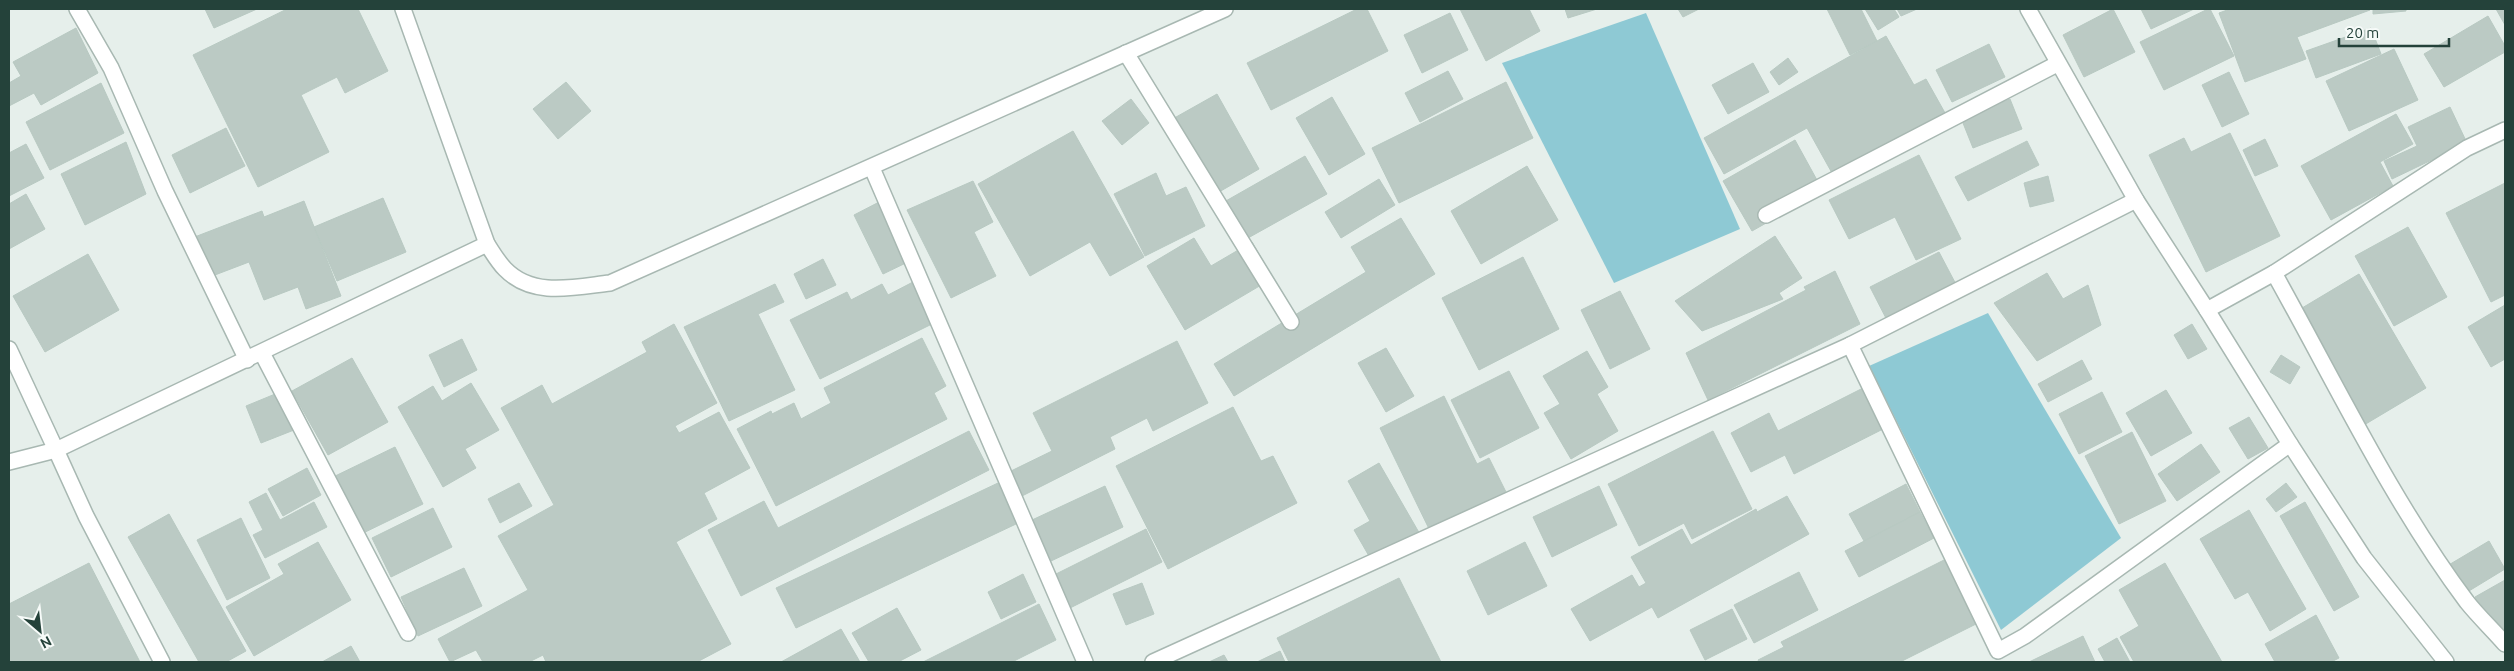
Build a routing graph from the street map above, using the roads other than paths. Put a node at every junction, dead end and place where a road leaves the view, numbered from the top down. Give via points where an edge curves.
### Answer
1 (77, 9) edge
2 (403, 9) edge
3 (1225, 9) edge
4 (2028, 9) edge
5 (1126, 54) junction
6 (2057, 64) junction
7 (2505, 130) edge
8 (872, 168) junction
9 (2136, 200) junction
10 (1766, 215) dead end
11 (486, 244) junction
12 (2274, 273) junction
13 (2207, 310) junction
14 (1291, 322) dead end
15 (1850, 345) junction
16 (9, 349) edge
17 (262, 352) junction
18 (247, 360) junction
19 (2290, 444) junction
20 (56, 450) junction
21 (9, 462) edge
22 (408, 633) dead end
23 (2505, 644) edge
24 (2000, 656) edge
25 (162, 662) edge
26 (1085, 662) edge
27 (1153, 662) edge
28 (2446, 662) edge

1 - 18 street via 111,68 165,191
2 - 11 street
3 - 5 street
4 - 6 street
5 - 8 street
5 - 14 street
6 - 9 street
6 - 10 street
7 - 12 street via 2467,148
8 - 11 street via 610,283 552,290 528,284 506,271
8 - 26 street
9 - 13 street
9 - 15 street
11 - 17 street
12 - 13 street
12 - 23 street via 2409,516 2468,603
13 - 19 street
15 - 24 street
15 - 27 street
16 - 20 street
17 - 18 street
17 - 22 street
18 - 20 street
19 - 24 street
19 - 28 street via 2364,558
20 - 21 street
20 - 25 street via 86,516

